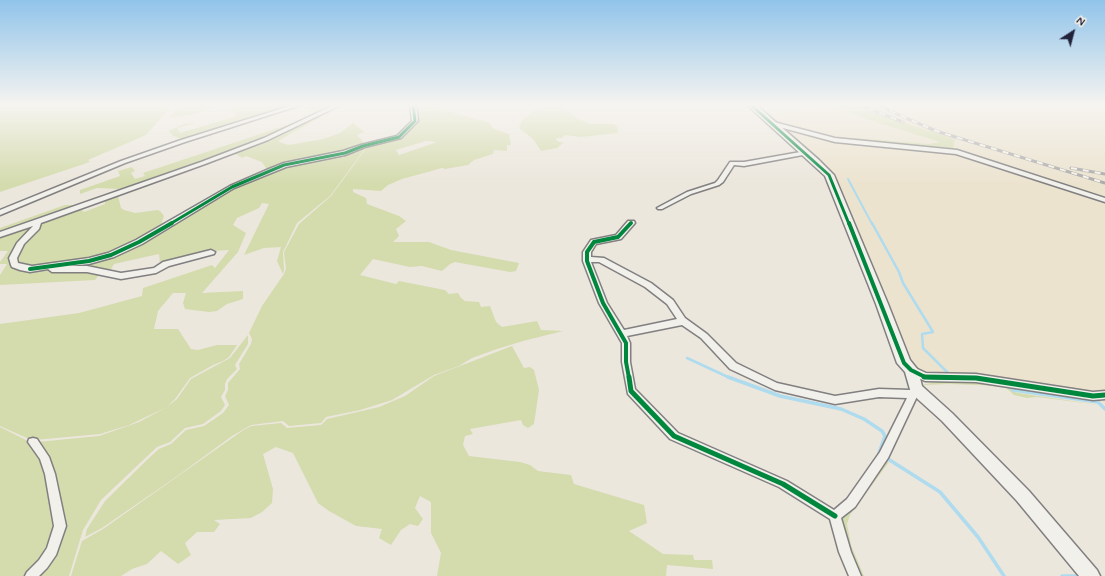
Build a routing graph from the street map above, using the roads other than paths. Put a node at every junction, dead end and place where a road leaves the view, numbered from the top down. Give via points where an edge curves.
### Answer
1 (213, 131) edge
2 (281, 131) edge
3 (405, 131) edge
4 (780, 131) edge
5 (802, 131) edge
6 (806, 154) junction
7 (1105, 200) edge
8 (660, 208) dead end
9 (0, 213) edge
10 (38, 222) junction
11 (631, 223) dead end
12 (0, 234) edge
13 (211, 252) dead end
14 (587, 259) junction
15 (30, 269) junction
16 (684, 321) junction
17 (622, 334) junction
18 (911, 370) junction
19 (914, 391) junction
20 (1105, 395) edge
21 (32, 442) dead end
22 (835, 516) junction
23 (31, 576) edge
24 (855, 576) edge
25 (1091, 576) edge

1 - 9 street via 123,162
2 - 10 street via 255,143
3 - 15 street via 399,137 345,153 271,170 232,187 116,253 89,261
4 - 6 street
5 - 7 street via 835,140 957,152
6 - 8 street via 744,164 734,162 717,184 689,193
6 - 18 street via 825,170 836,189 849,228 904,363
10 - 12 street
10 - 15 street via 21,242 13,258 15,265
11 - 14 street via 618,237 594,242 588,249
13 - 15 street via 166,264 156,270 120,276 87,270
14 - 16 street via 601,260 648,285 670,302
14 - 17 street via 603,303
16 - 17 street
16 - 19 street via 704,336 733,366 775,386 835,400
17 - 22 street via 626,343 631,392 674,436 784,484
18 - 19 street
18 - 20 street via 925,377 976,378 1093,396
19 - 22 street via 884,455 851,503
19 - 25 street via 948,417 1013,485
21 - 23 street via 44,457 50,474 60,526 52,551
22 - 24 street

